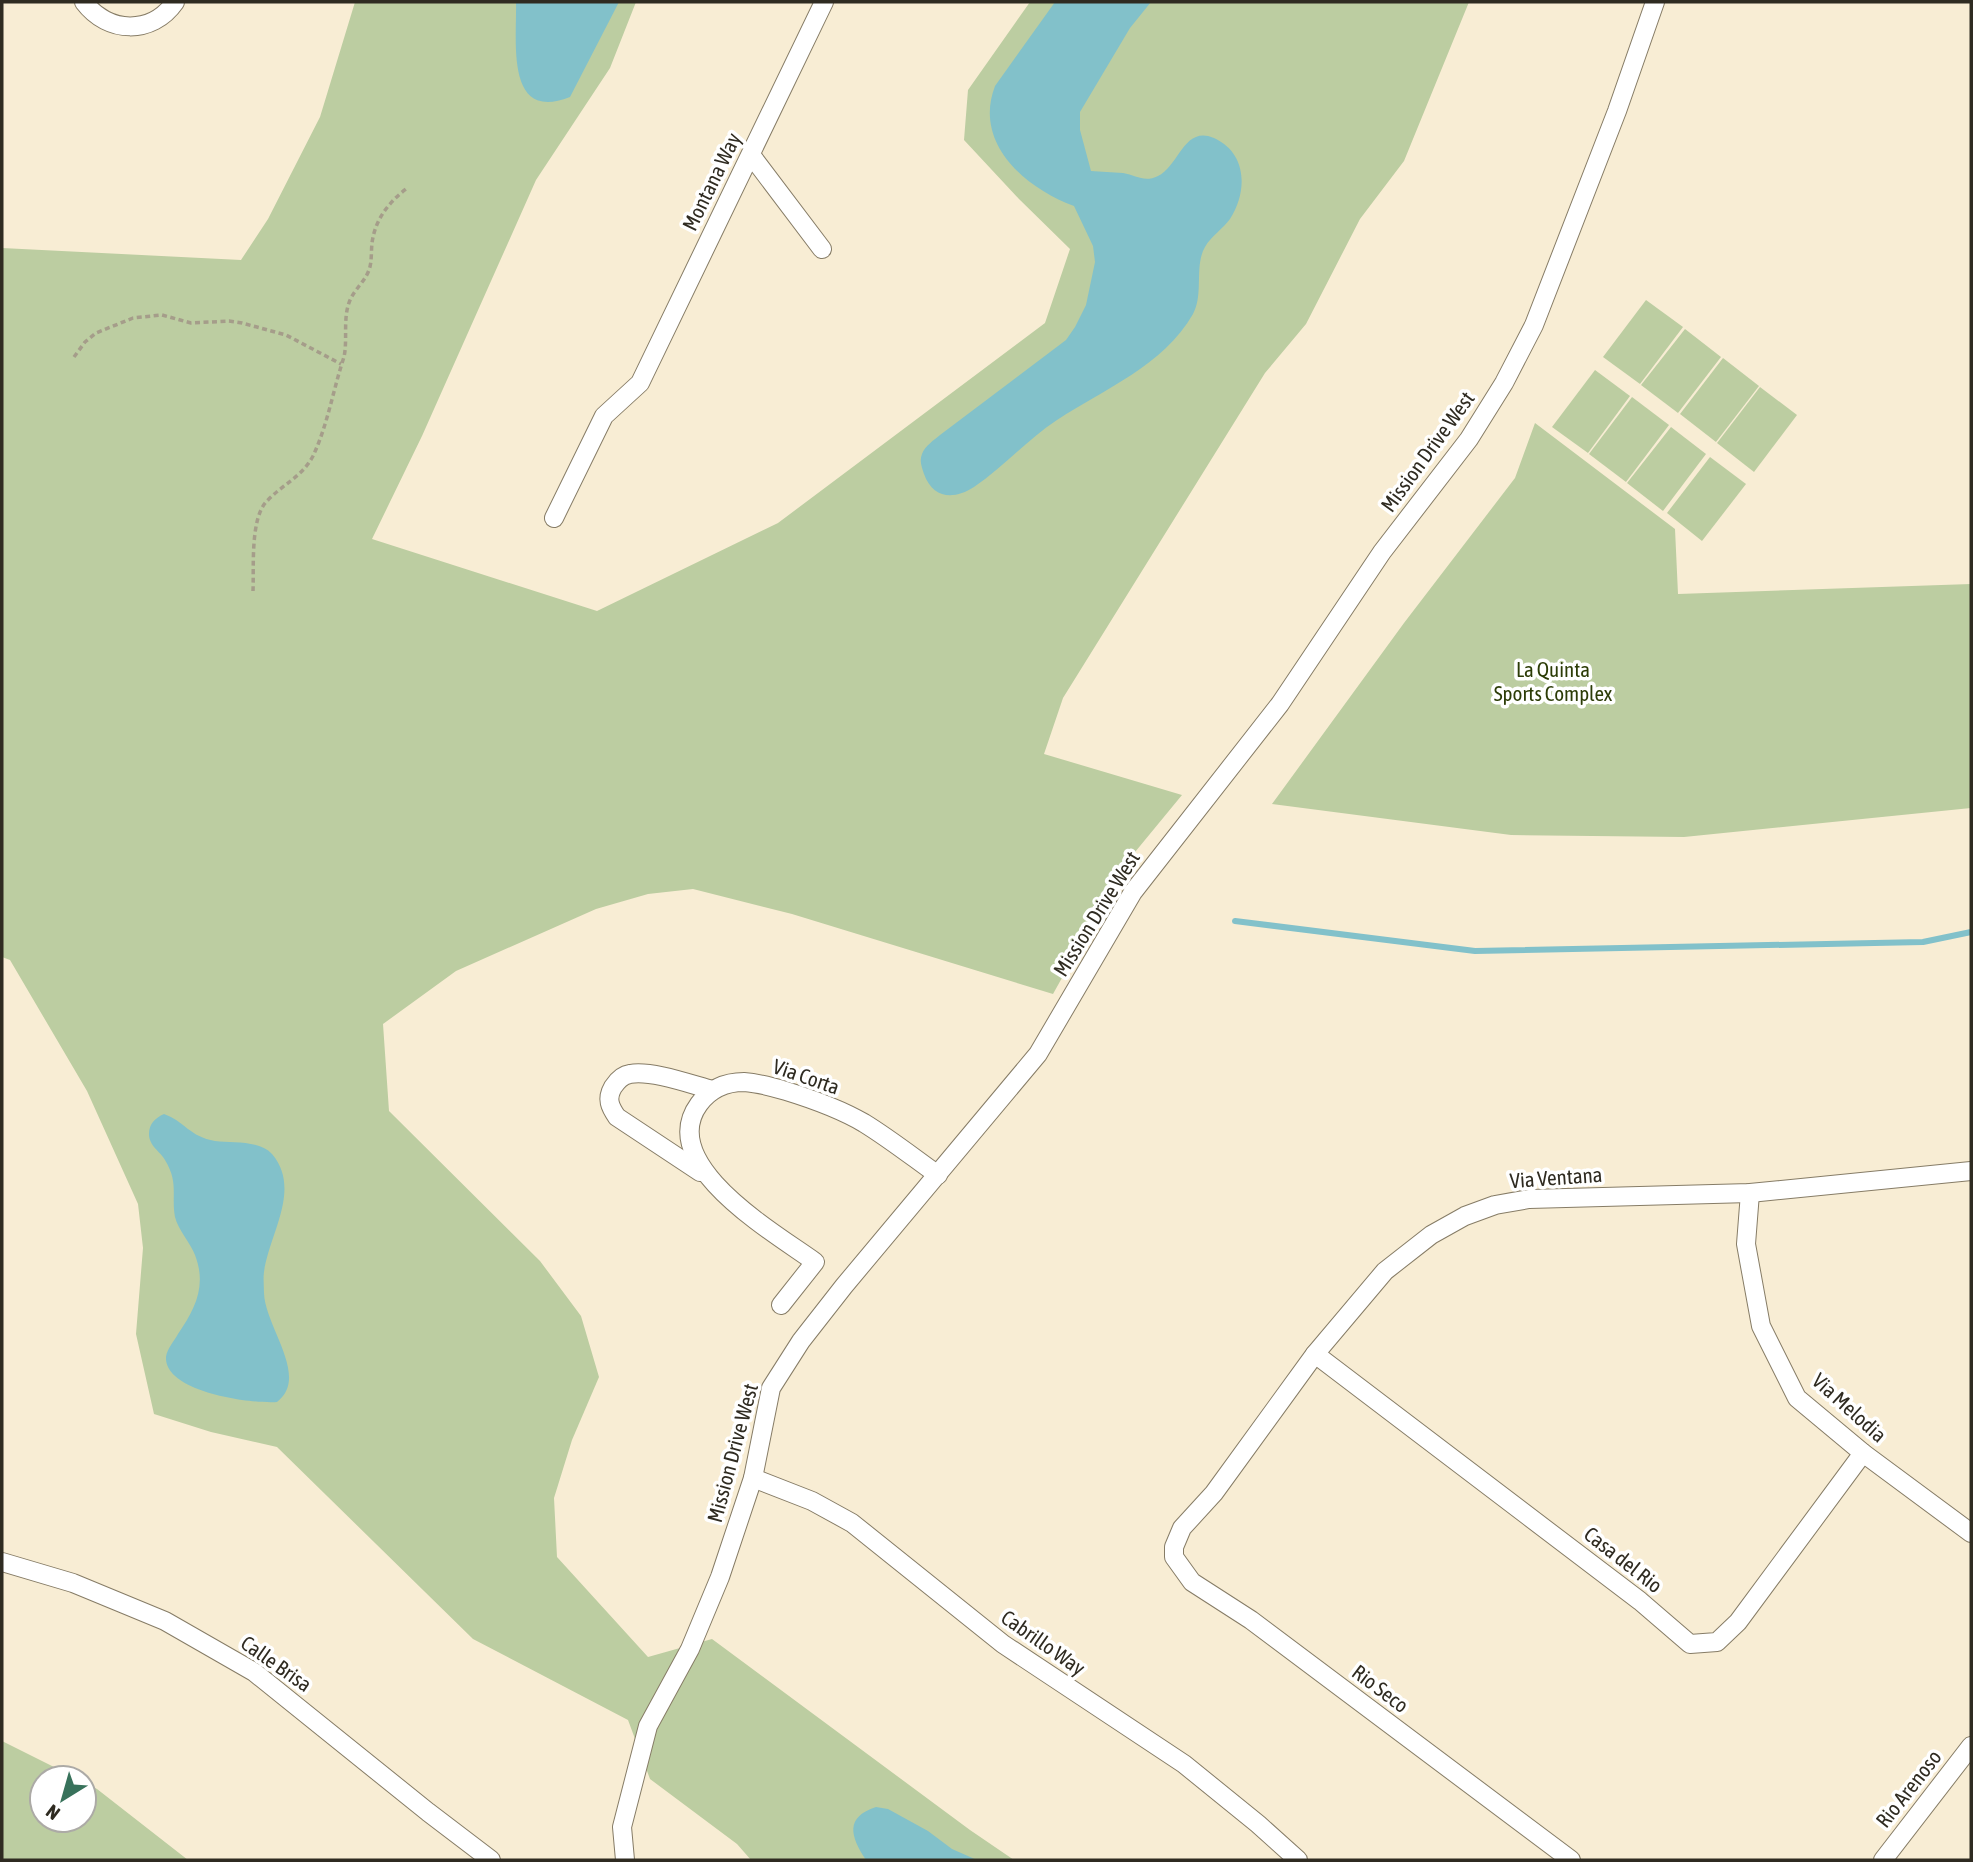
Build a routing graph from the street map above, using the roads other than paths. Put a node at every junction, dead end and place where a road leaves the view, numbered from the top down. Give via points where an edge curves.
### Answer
1 (84, 2) edge
2 (175, 2) edge
3 (824, 2) edge
4 (1656, 2) edge
5 (751, 155) junction
6 (822, 249) dead end
7 (554, 518) dead end
8 (712, 1090) junction
9 (1971, 1171) edge
10 (938, 1175) junction
11 (712, 1180) junction
12 (1750, 1193) junction
13 (781, 1305) dead end
14 (1315, 1354) junction
15 (1863, 1453) junction
16 (753, 1478) junction
17 (1971, 1533) edge
18 (1174, 1547) joint
19 (2, 1562) edge
20 (1971, 1746) edge
21 (491, 1860) edge
22 (625, 1860) edge
23 (1298, 1860) edge
24 (1571, 1860) edge
25 (1883, 1860) edge

1 - 2 street via 102,20 133,27 160,18
3 - 5 street, Montana Way
4 - 10 street, Mission Drive West via 1534,325 1504,383 1280,704 1133,892 1038,1054
5 - 6 street
5 - 7 street, Montana Way via 640,383 604,416
8 - 10 street, Via Corta via 744,1082 811,1099 863,1123
8 - 11 street via 694,1111 688,1137 694,1155
8 - 11 street via 648,1074 629,1074 619,1079 608,1097 617,1117
9 - 12 street, Via Ventana
10 - 16 street, Mission Drive West via 844,1286 771,1388
11 - 13 street via 731,1200 815,1262
12 - 14 street, Via Ventana via 1529,1199 1465,1216 1431,1235 1385,1271
12 - 15 street, Via Melodia via 1746,1244 1761,1326 1797,1398
14 - 15 street, Casa del Rio via 1690,1644 1717,1642 1738,1622
14 - 18 street, Via Ventana via 1214,1493 1182,1528
15 - 17 street, Via Melodia
16 - 22 street, Mission Drive West via 695,1637 648,1726 622,1827
16 - 23 street, Cabrillo Way via 812,1501 862,1530 1041,1672 1184,1764
18 - 24 street, Rio Seco via 1174,1557 1192,1582 1251,1620
19 - 21 street, Calle Brisa via 73,1583 165,1621 254,1672
20 - 25 street, Rio Arenoso

